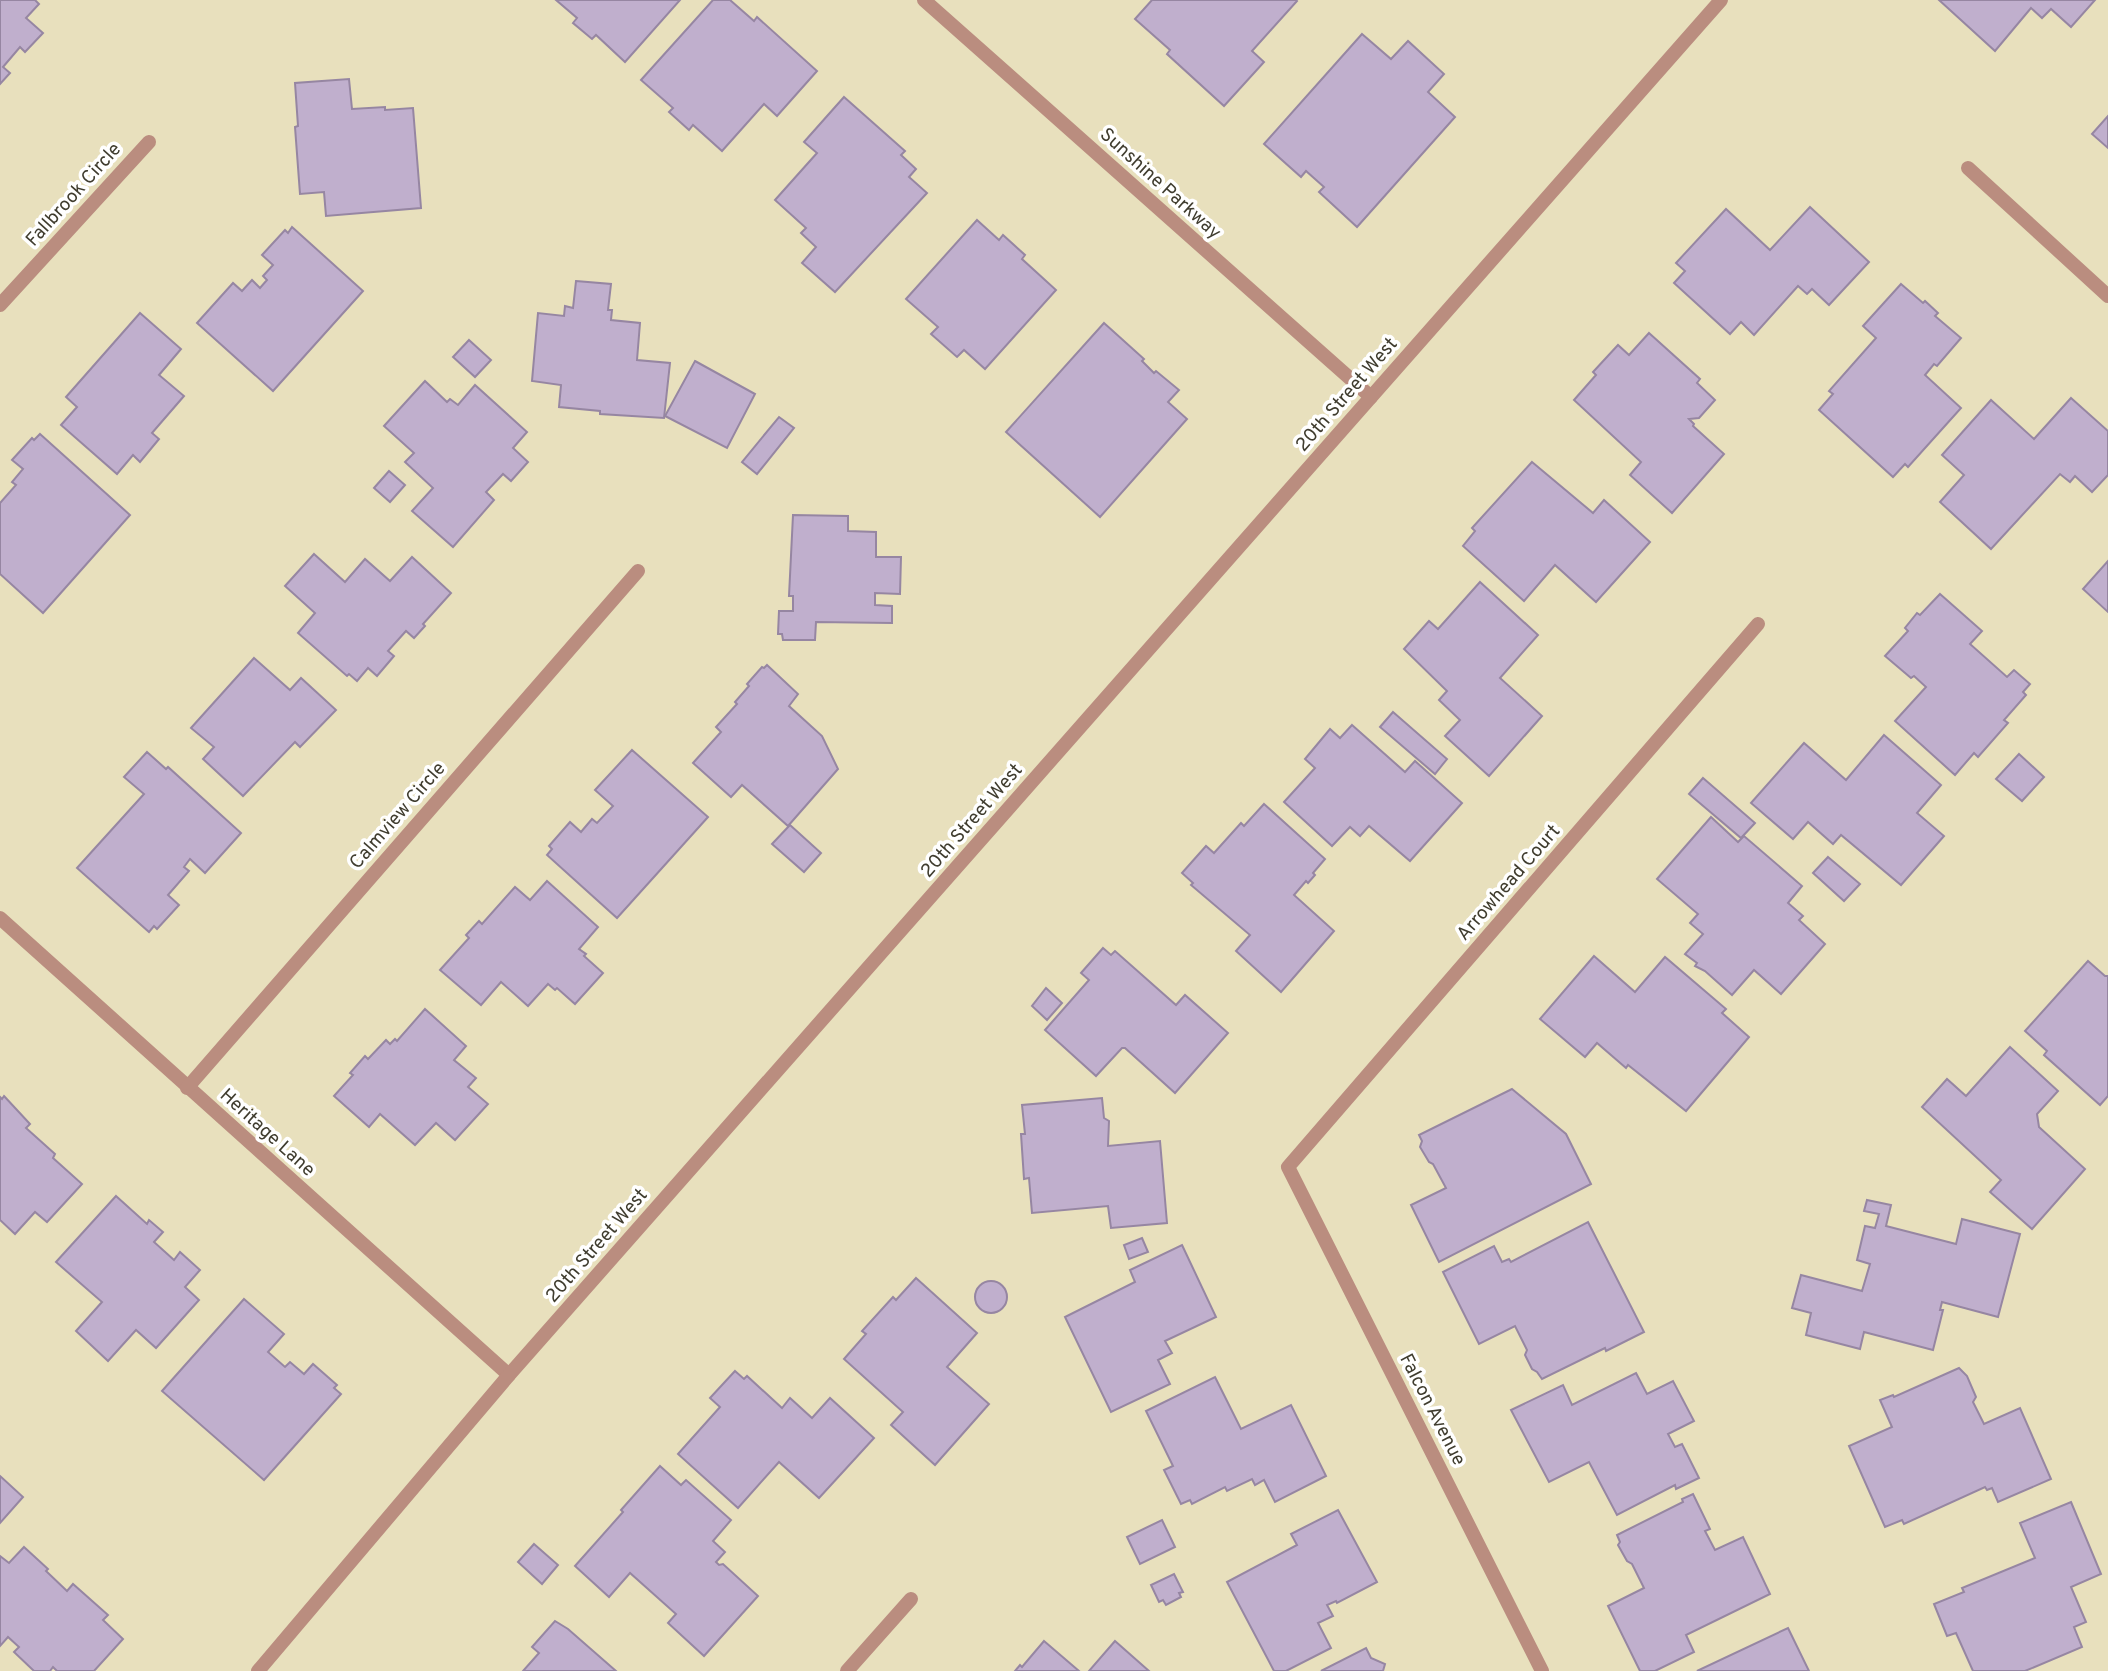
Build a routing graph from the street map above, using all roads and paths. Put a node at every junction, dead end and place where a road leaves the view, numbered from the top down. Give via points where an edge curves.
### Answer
1 (924, 0) edge
2 (1721, 0) edge
3 (149, 142) dead end
4 (1968, 168) dead end
5 (2108, 296) edge
6 (0, 305) edge
7 (1371, 397) junction
8 (638, 571) dead end
9 (1759, 624) dead end
10 (0, 918) edge
11 (187, 1088) junction
12 (1288, 1167) joint
13 (509, 1375) junction
14 (911, 1599) dead end
15 (258, 1671) edge
16 (847, 1671) edge
17 (1542, 1671) edge

1 - 7 street, Sunshine Parkway
2 - 7 street, 20th Street West
3 - 6 street, Fallbrook Circle
4 - 5 street
7 - 13 street, 20th Street West
8 - 11 street, Calmview Circle
9 - 12 street, Arrowhead Court
10 - 11 street, Heritage Lane
11 - 13 street, Heritage Lane
12 - 17 street, Falcon Avenue
13 - 15 street, 20th Street West
14 - 16 street

